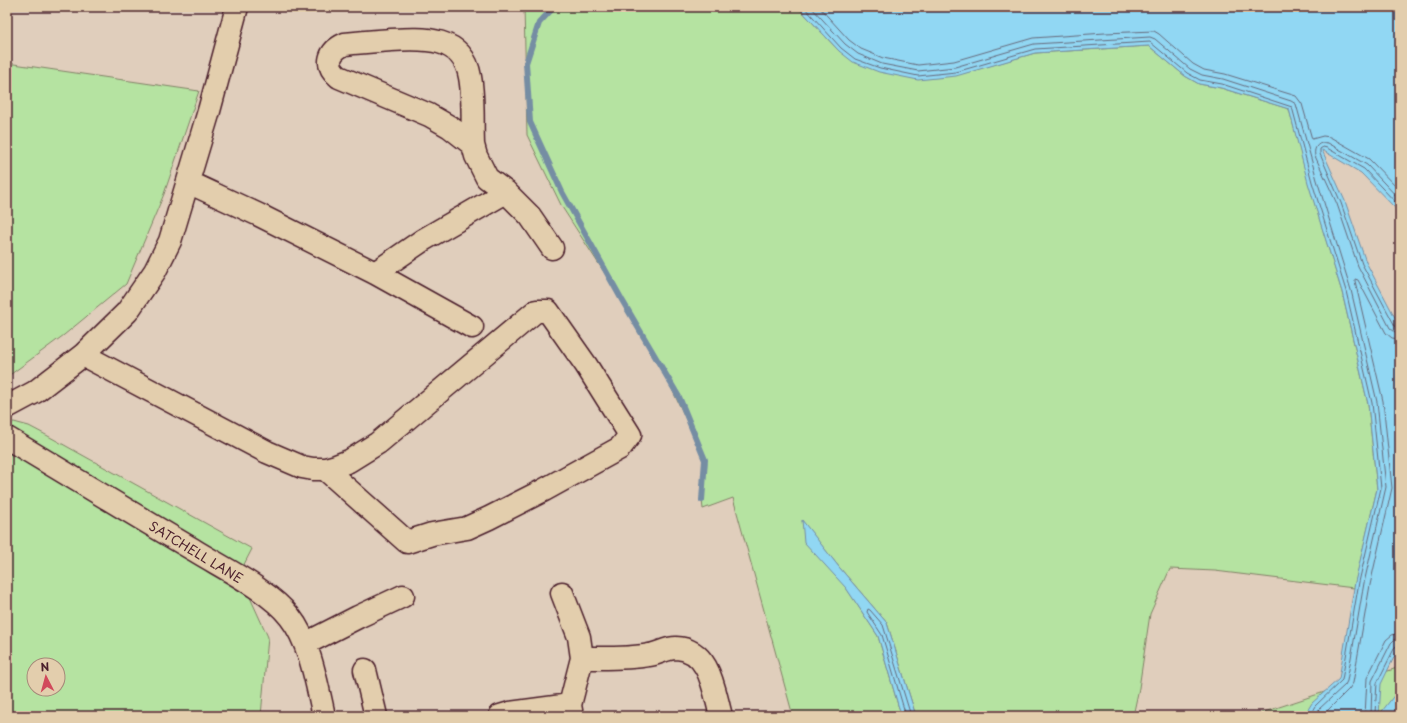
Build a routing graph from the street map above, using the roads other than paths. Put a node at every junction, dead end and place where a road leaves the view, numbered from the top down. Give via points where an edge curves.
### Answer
1 (237, 7) edge
2 (473, 145) junction
3 (188, 182) junction
4 (506, 192) junction
5 (552, 248) dead end
6 (375, 273) junction
7 (472, 327) dead end
8 (83, 355) junction
9 (7, 407) edge
10 (7, 438) edge
11 (325, 468) junction
12 (562, 593) dead end
13 (403, 596) dead end
14 (305, 644) junction
15 (582, 658) junction
16 (365, 670) dead end
17 (571, 710) edge
18 (324, 716) edge
19 (376, 716) edge
20 (500, 716) edge
21 (721, 716) edge

1 - 3 street
2 - 2 street via 429,115 339,77 330,66 330,58 338,47 345,44 416,39 444,43 455,49 462,56 470,77
2 - 4 street via 487,178
3 - 6 street
3 - 8 street via 170,241 155,272 127,312
4 - 5 street via 530,216
4 - 6 street via 424,240
6 - 7 street
8 - 9 street via 35,392
8 - 11 street via 267,452 302,466 313,469
10 - 14 street, SATCHELL LANE via 261,591 290,617
11 - 11 street via 349,461 378,443 536,311 548,311 586,364 630,435 620,448 489,518 467,528 432,534 408,542
12 - 15 street via 579,638
13 - 14 street
14 - 18 street, SATCHELL LANE
15 - 17 street
15 - 21 street via 636,657 675,648 688,651 702,661 713,682
16 - 19 street
17 - 20 street via 510,713

